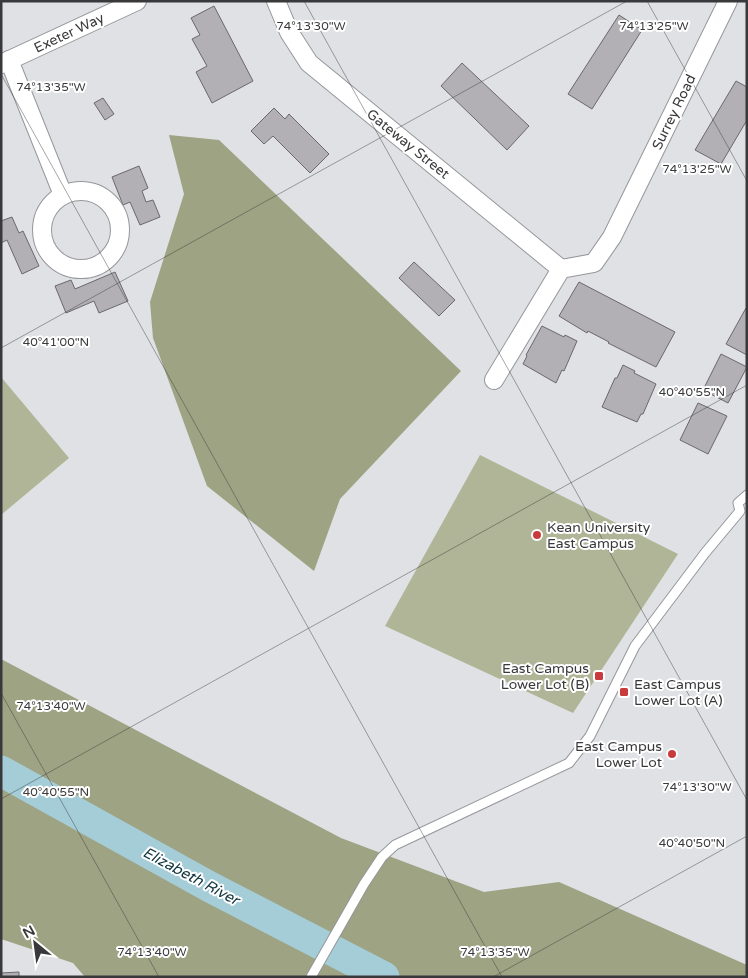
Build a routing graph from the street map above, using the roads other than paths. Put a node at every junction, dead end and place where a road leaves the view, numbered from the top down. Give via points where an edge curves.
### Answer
1 (137, 1) edge
2 (276, 1) edge
3 (728, 1) edge
4 (5, 62) edge
5 (63, 194) junction
6 (560, 270) junction
7 (494, 380) dead end
8 (747, 495) edge
9 (312, 977) edge

1 - 4 street, Exeter Way
2 - 6 street, Gateway Street via 289,32 309,63
3 - 6 street, Surrey Road via 612,237 594,262
4 - 5 street
5 - 5 street via 45,213 42,231 46,248 64,265 88,268 100,264 116,246 120,234 115,210 97,194 86,191
6 - 7 street
8 - 9 lane via 738,503 740,511 635,646 590,736 569,763 395,845 382,857 364,884

